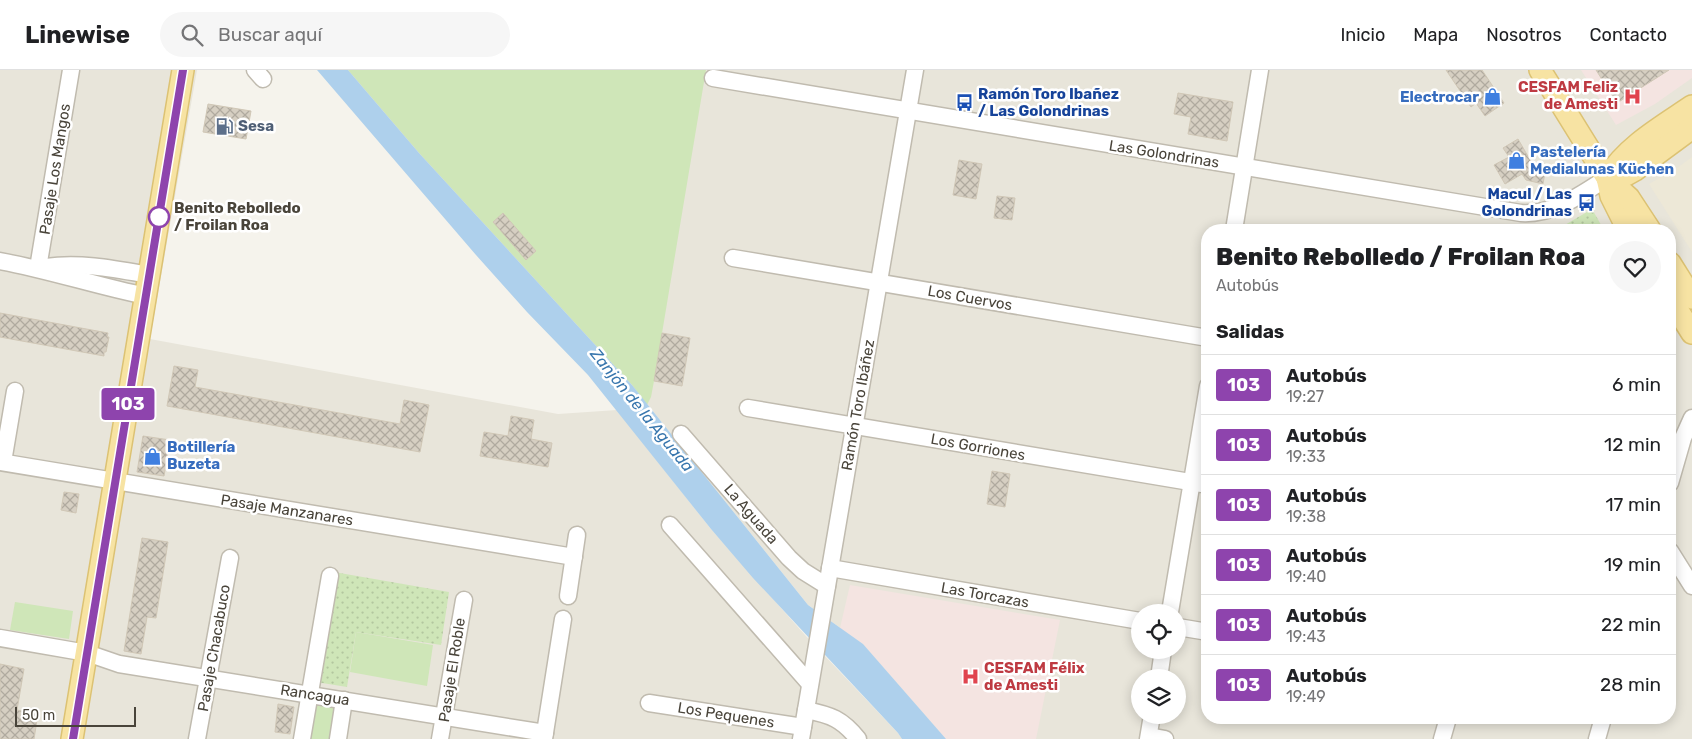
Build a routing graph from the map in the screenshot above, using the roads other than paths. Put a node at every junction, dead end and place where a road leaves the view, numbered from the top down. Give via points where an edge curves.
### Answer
1 (71, 70) edge
2 (183, 70) edge
3 (915, 70) edge
4 (1260, 70) edge
5 (1540, 70) edge
6 (713, 78) dead end
7 (1692, 106) edge
8 (908, 111) junction
9 (1692, 128) edge
10 (1244, 167) junction
11 (1607, 178) junction
12 (1235, 224) edge
13 (1625, 224) edge
14 (1646, 224) edge
15 (733, 258) dead end
16 (0, 261) edge
17 (38, 268) junction
18 (1676, 273) edge
19 (149, 275) junction
20 (879, 282) junction
21 (146, 296) junction
22 (1692, 298) edge
23 (1676, 307) edge
24 (1692, 332) edge
25 (1201, 337) edge
26 (16, 391) dead end
27 (748, 408) dead end
28 (1692, 418) edge
29 (854, 426) junction
30 (681, 434) dead end
31 (1676, 460) edge
32 (1201, 461) edge
33 (2, 462) edge
34 (115, 482) junction
35 (1199, 483) edge
36 (670, 525) dead end
37 (577, 535) dead end
38 (574, 557) junction
39 (230, 558) dead end
40 (1676, 561) edge
41 (830, 568) junction
42 (330, 576) dead end
43 (1692, 586) edge
44 (826, 592) junction
45 (568, 596) dead end
46 (464, 600) dead end
47 (1172, 604) edge
48 (563, 619) dead end
49 (1131, 619) edge
50 (1186, 628) edge
51 (1201, 631) edge
52 (0, 638) edge
53 (87, 653) junction
54 (208, 678) junction
55 (810, 684) junction
56 (309, 694) junction
57 (344, 700) junction
58 (649, 703) dead end
59 (806, 710) junction
60 (444, 716) junction
61 (1153, 724) edge
62 (1446, 724) edge
63 (1601, 724) edge
64 (802, 733) edge
65 (544, 736) edge
66 (1154, 738) edge
67 (72, 739) edge
68 (197, 739) edge
69 (302, 739) edge
70 (338, 739) edge
71 (440, 739) edge
72 (858, 739) edge
73 (1442, 739) edge
74 (1597, 739) edge

1 - 17 street, Pasaje Los Mangos
2 - 19 main road
3 - 8 street, Ramón Toro Ibáñez
4 - 10 street
5 - 11 main road
6 - 8 street, Las Golondrinas
7 - 11 main road via 1635,146
8 - 10 street, Las Golondrinas
8 - 20 street, Ramón Toro Ibáñez
9 - 11 main road via 1635,170
10 - 11 street, Las Golondrinas via 1530,214 1564,205
10 - 12 street
11 - 13 main road via 1615,206
11 - 14 main road via 1629,198
15 - 20 street, Los Cuervos
16 - 17 street
17 - 19 street via 93,266
17 - 21 street
18 - 22 main road
19 - 21 main road
20 - 25 street, Los Cuervos
20 - 29 street, Ramón Toro Ibáñez
21 - 34 main road
23 - 24 main road
26 - 33 street
27 - 29 street, Los Gorriones
28 - 31 street
29 - 35 street, Los Gorriones
29 - 41 street, Ramón Toro Ibáñez
30 - 44 street, La Aguada via 789,558
32 - 35 street
33 - 34 street, Pasaje Manzanares
34 - 38 street, Pasaje Manzanares
34 - 53 main road
35 - 47 street
36 - 55 street
37 - 38 street
38 - 45 street
39 - 54 street, Pasaje Chacabuco
40 - 43 street
41 - 44 street, Ramón Toro Ibáñez
41 - 49 street, Las Torcazas
42 - 56 street
44 - 55 street, Ramón Toro Ibáñez
46 - 60 street, Pasaje El Roble
48 - 65 street
50 - 51 street
52 - 53 street, Rancagua
53 - 54 street, Rancagua via 120,664
53 - 67 main road
54 - 56 street, Rancagua
54 - 68 street, Pasaje Chacabuco
55 - 59 street, Ramón Toro Ibáñez
56 - 57 street, Rancagua
56 - 69 street
57 - 60 street, Rancagua
57 - 70 street
58 - 64 street, Los Pequenes
59 - 64 street, Ramón Toro Ibáñez
59 - 72 street via 837,719
60 - 65 street, Rancagua
60 - 71 street, Pasaje El Roble
61 - 66 street
62 - 73 street
63 - 74 street

